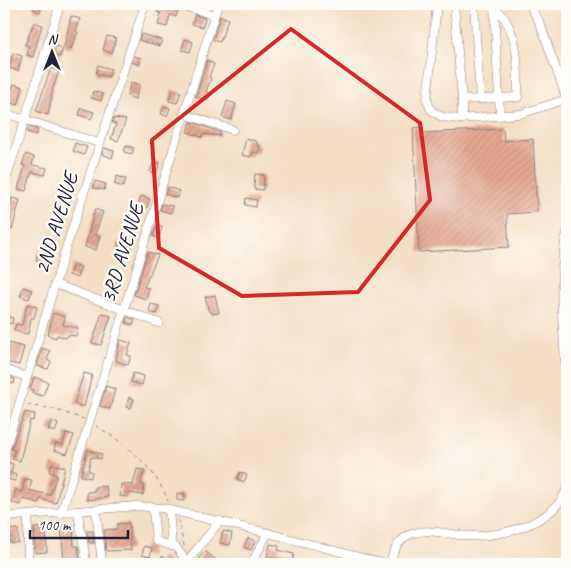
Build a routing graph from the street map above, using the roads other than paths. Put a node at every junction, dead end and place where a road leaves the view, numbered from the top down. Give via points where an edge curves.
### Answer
1 (60, 4) edge
2 (145, 4) edge
3 (177, 4) edge
4 (218, 4) edge
5 (436, 4) edge
6 (454, 4) edge
7 (474, 4) edge
8 (529, 4) edge
9 (491, 6) edge
10 (214, 15) junction
11 (499, 98) junction
12 (480, 99) junction
13 (567, 99) edge
14 (462, 100) junction
15 (4, 113) edge
16 (184, 114) junction
17 (500, 116) junction
18 (24, 119) junction
19 (462, 119) junction
20 (233, 130) dead end
21 (99, 142) junction
22 (4, 187) edge
23 (567, 232) edge
24 (56, 284) junction
25 (123, 310) junction
26 (160, 323) dead end
27 (4, 369) edge
28 (27, 377) junction
29 (567, 387) edge
30 (4, 454) edge
31 (567, 488) edge
32 (169, 506) junction
33 (153, 507) junction
34 (96, 510) junction
35 (78, 512) junction
36 (61, 514) junction
37 (28, 516) junction
38 (4, 517) edge
39 (220, 521) junction
40 (268, 533) junction
41 (172, 546) junction
42 (350, 555) junction
43 (186, 561) edge
44 (28, 564) edge
45 (86, 564) edge
46 (102, 564) edge
47 (251, 564) edge
48 (346, 564) edge
49 (388, 564) edge

1 - 18 street
2 - 21 street, 2ND AVENUE
3 - 10 street
4 - 10 street, 3RD AVENUE
5 - 19 street via 427,100 431,110 442,117
6 - 14 street
7 - 12 street
8 - 13 street via 540,23
9 - 11 street
9 - 11 street via 507,23 515,40 518,67 518,97
10 - 16 street, 3RD AVENUE
11 - 12 street
11 - 17 street
12 - 14 street
13 - 17 street via 520,114
14 - 19 street
15 - 18 street
16 - 20 street
16 - 25 street, 3RD AVENUE
17 - 19 street
18 - 21 street
18 - 22 street
21 - 24 street, 2ND AVENUE
23 - 29 street via 562,291
24 - 25 street
24 - 28 street, 2ND AVENUE
25 - 26 street
25 - 36 street, 3RD AVENUE
27 - 28 street
28 - 30 street, 2ND AVENUE
31 - 49 street via 550,512 521,528 500,534 471,536 416,532 402,538
32 - 33 street
32 - 39 street
32 - 41 street
33 - 34 street
33 - 41 street via 156,541
34 - 35 street
34 - 46 street
35 - 36 street
35 - 45 street
36 - 37 street
37 - 38 street
37 - 44 street
39 - 40 street
39 - 43 street
40 - 42 street
40 - 47 street
41 - 43 street
42 - 48 street
42 - 49 street

